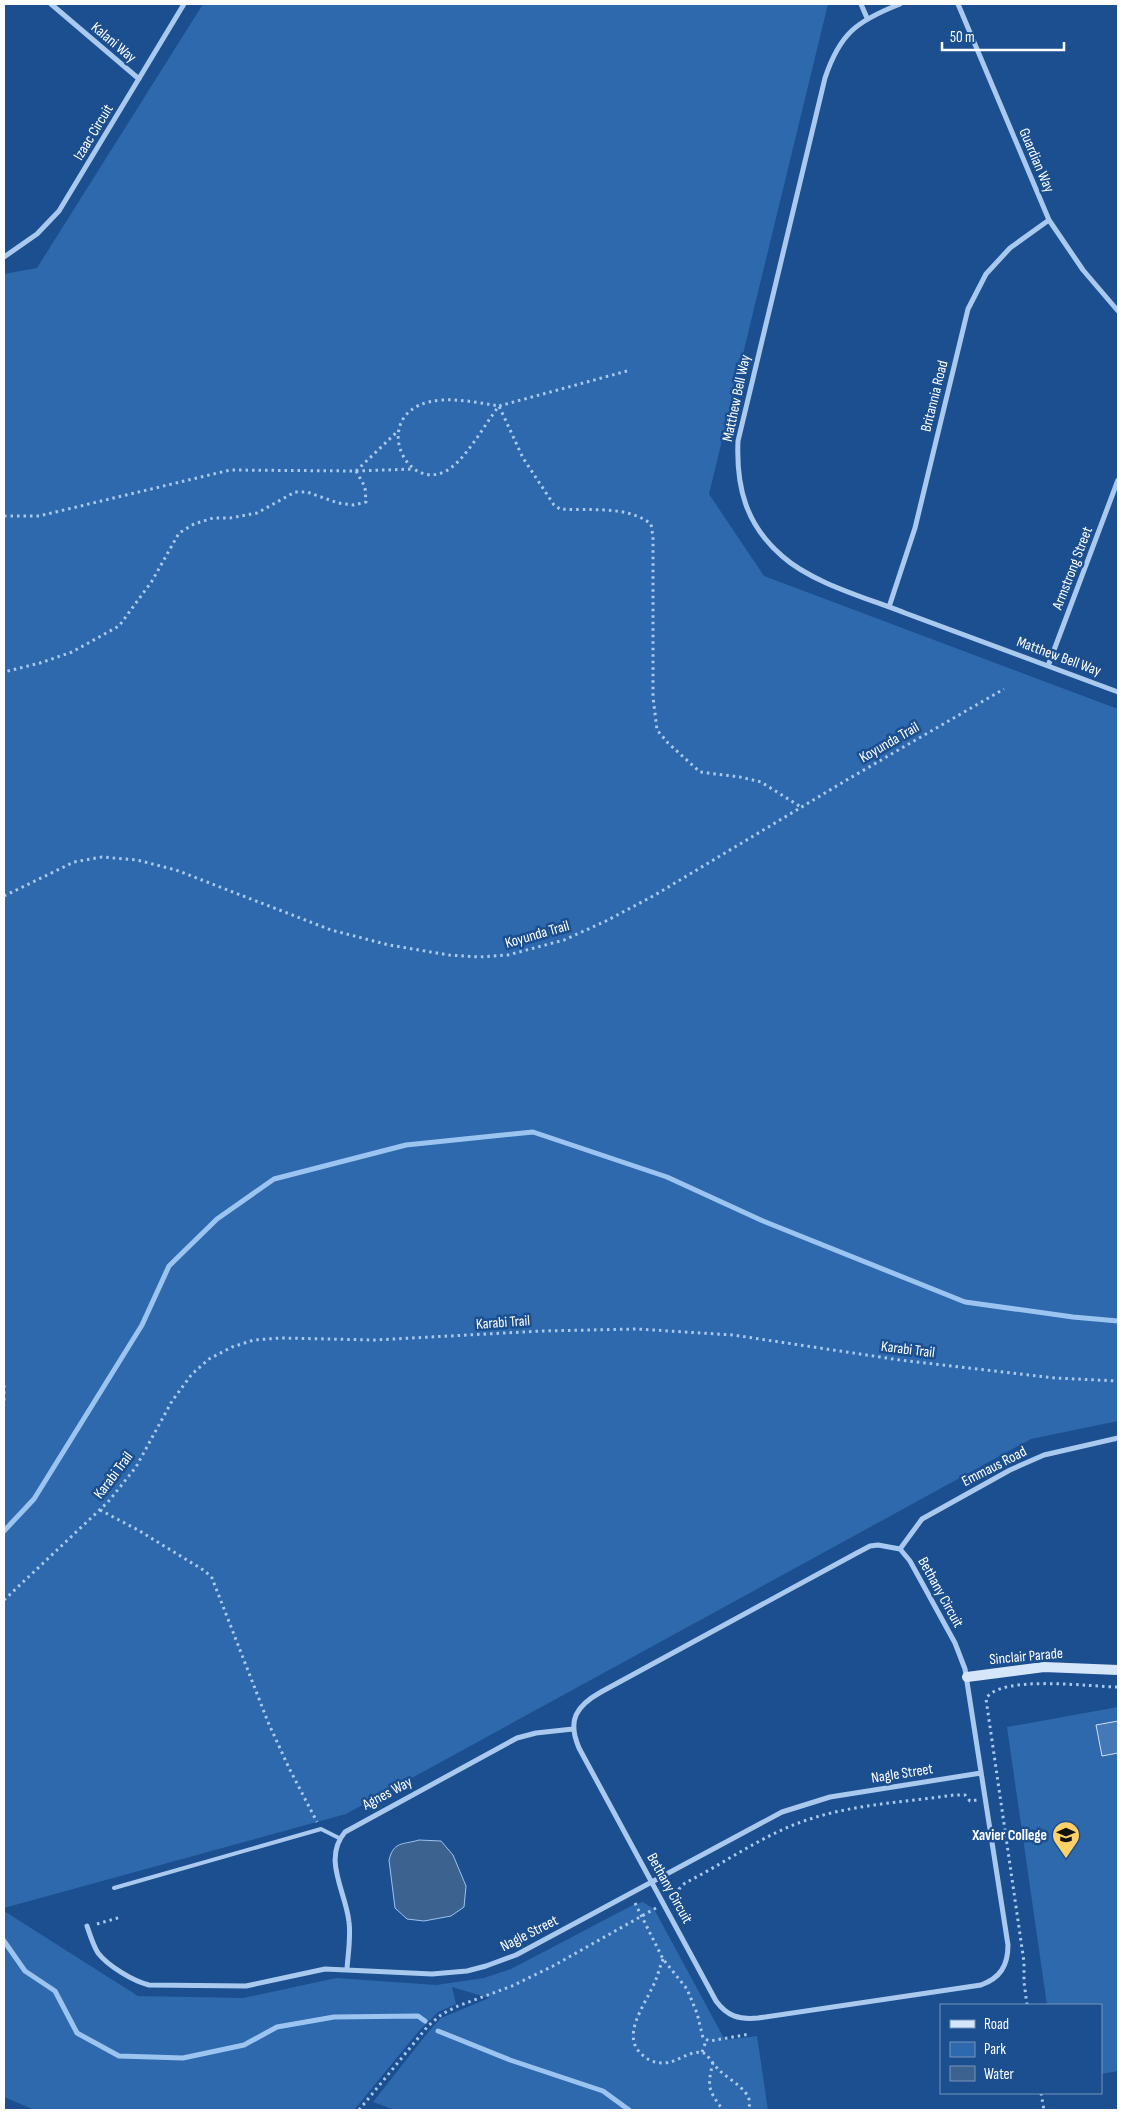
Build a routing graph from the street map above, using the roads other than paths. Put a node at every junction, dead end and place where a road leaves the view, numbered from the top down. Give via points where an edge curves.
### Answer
1 (51, 4) edge
2 (184, 4) edge
3 (861, 4) edge
4 (900, 4) edge
5 (958, 4) edge
6 (867, 18) junction
7 (139, 79) junction
8 (1050, 220) junction
9 (4, 257) edge
10 (1118, 311) edge
11 (1118, 480) edge
12 (889, 606) junction
13 (1048, 666) junction
14 (1118, 692) edge
15 (1118, 1438) edge
16 (900, 1549) junction
17 (1118, 1670) edge
18 (967, 1677) junction
19 (573, 1729) junction
20 (981, 1773) junction
21 (340, 1838) junction
22 (652, 1881) junction
23 (114, 1888) dead end
24 (87, 1926) road end
25 (347, 1969) junction

1 - 7 street, Kalani Way
2 - 7 street, Izaac Circuit
3 - 6 street
4 - 6 street, Matthew Bell Way
5 - 8 street, Guardian Way
6 - 12 street, Matthew Bell Way via 842,40 825,78 738,441 737,465 739,483 751,516 764,538 781,556 798,569
7 - 9 street, Izaac Circuit via 59,211 37,234
8 - 10 street, Guardian Way via 1083,270
8 - 12 street, Britannia Road via 1010,248 986,274 968,309 915,528
11 - 13 street, Armstrong Street
12 - 13 street, Matthew Bell Way
13 - 14 street, Matthew Bell Way
15 - 16 street, Emmaus Road via 1044,1455 1010,1470 922,1519
16 - 18 street, Bethany Circuit via 946,1625
16 - 19 street, Bethany Circuit via 886,1545 870,1546 588,1699 578,1710
17 - 18 street, Sinclair Parade via 1064,1666
18 - 20 street, Bethany Circuit
19 - 21 street, Agnes Way via 527,1735 508,1742 351,1827
19 - 22 street, Bethany Circuit via 579,1748
20 - 22 street, Nagle Street via 812,1801 763,1821
20 - 22 street, Bethany Circuit via 1008,1953 1000,1974 980,1985 758,2018 736,2017 716,2001
21 - 23 lane via 322,1829
21 - 25 street via 334,1858 349,1922
22 - 25 street, Nagle Street via 516,1955 486,1966 432,1974
24 - 25 street, Nagle Street via 99,1954 126,1975 149,1985 246,1986 325,1968

